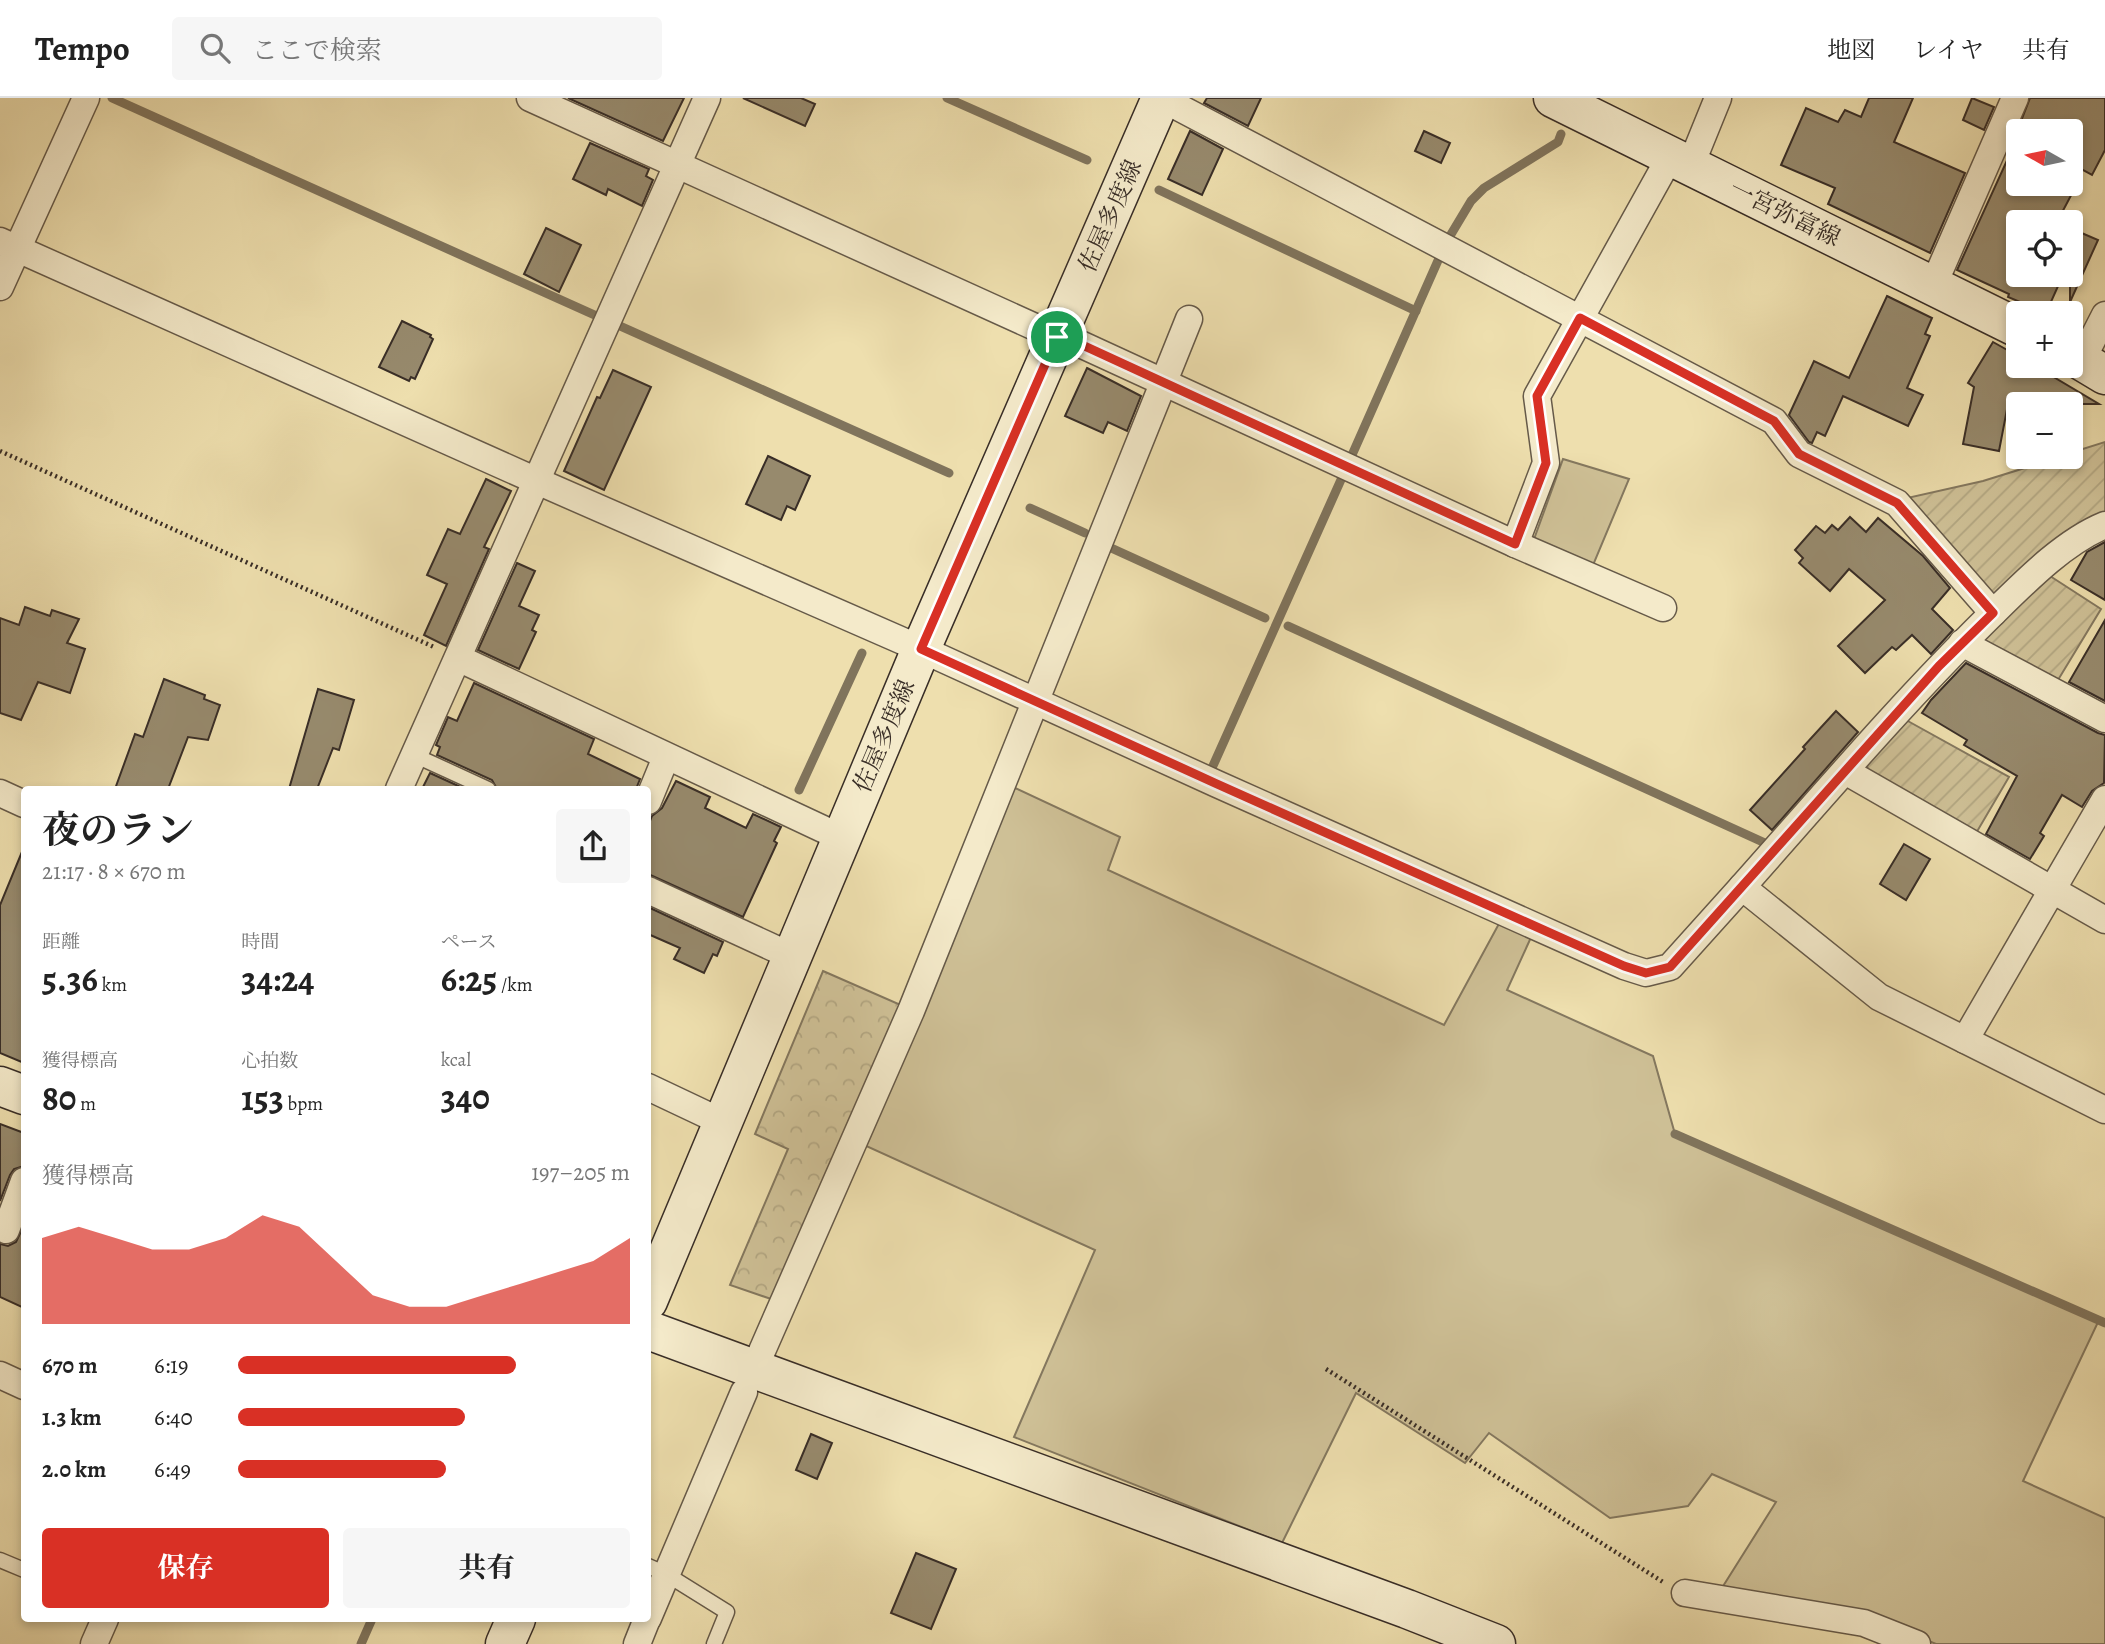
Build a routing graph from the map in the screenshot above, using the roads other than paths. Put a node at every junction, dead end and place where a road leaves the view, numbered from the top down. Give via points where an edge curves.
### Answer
1 (86, 98) edge
2 (530, 98) edge
3 (707, 98) edge
4 (1161, 98) edge
5 (1553, 98) edge
6 (1718, 98) edge
7 (2015, 98) edge
8 (1680, 162) junction
9 (677, 165) junction
10 (9, 244) edge
11 (1933, 286) junction
12 (0, 287) edge
13 (2105, 316) edge
14 (1580, 318) junction
15 (1189, 319) dead end
16 (2006, 322) edge
17 (1057, 337) junction
18 (2086, 363) edge
19 (1164, 383) junction
20 (537, 481) junction
21 (2105, 525) edge
22 (1515, 544) junction
23 (1663, 608) dead end
24 (1993, 613) junction
25 (1962, 643) junction
26 (921, 649) junction
27 (457, 657) junction
28 (1035, 702) junction
29 (2105, 719) edge
30 (414, 755) junction
31 (666, 757) junction
32 (1844, 771) junction
33 (400, 786) edge
34 (481, 786) edge
35 (0, 793) edge
36 (651, 794) edge
37 (2105, 799) edge
38 (21, 803) edge
39 (842, 838) junction
40 (1742, 887) junction
41 (651, 891) edge
42 (2052, 891) junction
43 (2105, 920) edge
44 (791, 956) junction
45 (1965, 1040) junction
46 (0, 1086) edge
47 (651, 1088) edge
48 (21, 1094) edge
49 (2105, 1110) edge
50 (722, 1122) junction
51 (21, 1192) edge
52 (10, 1232) edge
53 (651, 1293) edge
54 (651, 1331) edge
55 (762, 1351) dead end
56 (0, 1375) edge
57 (21, 1384) edge
58 (744, 1392) dead end
59 (0, 1560) edge
60 (21, 1569) edge
61 (657, 1570) edge
62 (1685, 1594) road end
63 (651, 1599) edge
64 (104, 1622) edge
65 (515, 1622) edge
66 (645, 1622) edge
67 (94, 1644) edge
68 (505, 1644) edge
69 (637, 1644) edge
70 (714, 1644) edge
71 (1496, 1644) edge
72 (1917, 1644) edge

1 - 10 street
2 - 9 street
3 - 9 street
4 - 14 street
4 - 17 main road, 佐屋多度線
5 - 8 main road, 一宮弥富線
6 - 8 street
7 - 11 street
8 - 11 main road, 一宮弥富線
8 - 14 street
9 - 17 street
9 - 20 street
10 - 12 street
10 - 20 street
11 - 16 main road, 一宮弥富線
13 - 18 street
14 - 22 street via 1537,396 1546,463
14 - 24 street via 1774,421 1799,454 1897,503
15 - 19 street
17 - 19 street
17 - 26 main road, 佐屋多度線
19 - 22 street
19 - 28 street
20 - 26 street
20 - 27 street
21 - 24 street via 2084,533
22 - 23 street
24 - 25 street
25 - 29 street
25 - 32 street
26 - 28 street
26 - 39 main road, 佐屋多度線
27 - 30 street
27 - 31 street
28 - 40 street via 1646,973 1670,967
28 - 55 street via 911,1011
30 - 33 street
30 - 34 lane
31 - 36 street
31 - 39 street
32 - 40 street
32 - 42 street
35 - 38 street
37 - 42 street
39 - 44 main road, 佐屋多度線
40 - 45 street via 1879,998
41 - 44 street
42 - 43 street
42 - 45 street
44 - 50 main road, 佐屋多度線
45 - 49 street
46 - 48 main road
47 - 50 street
50 - 53 main road, 佐屋多度線
51 - 52 street
54 - 71 main road
56 - 57 street
58 - 61 street
59 - 60 lane
61 - 63 street
61 - 70 lane via 727,1612
62 - 72 street via 1864,1623
64 - 67 street
65 - 68 main road
66 - 69 street

